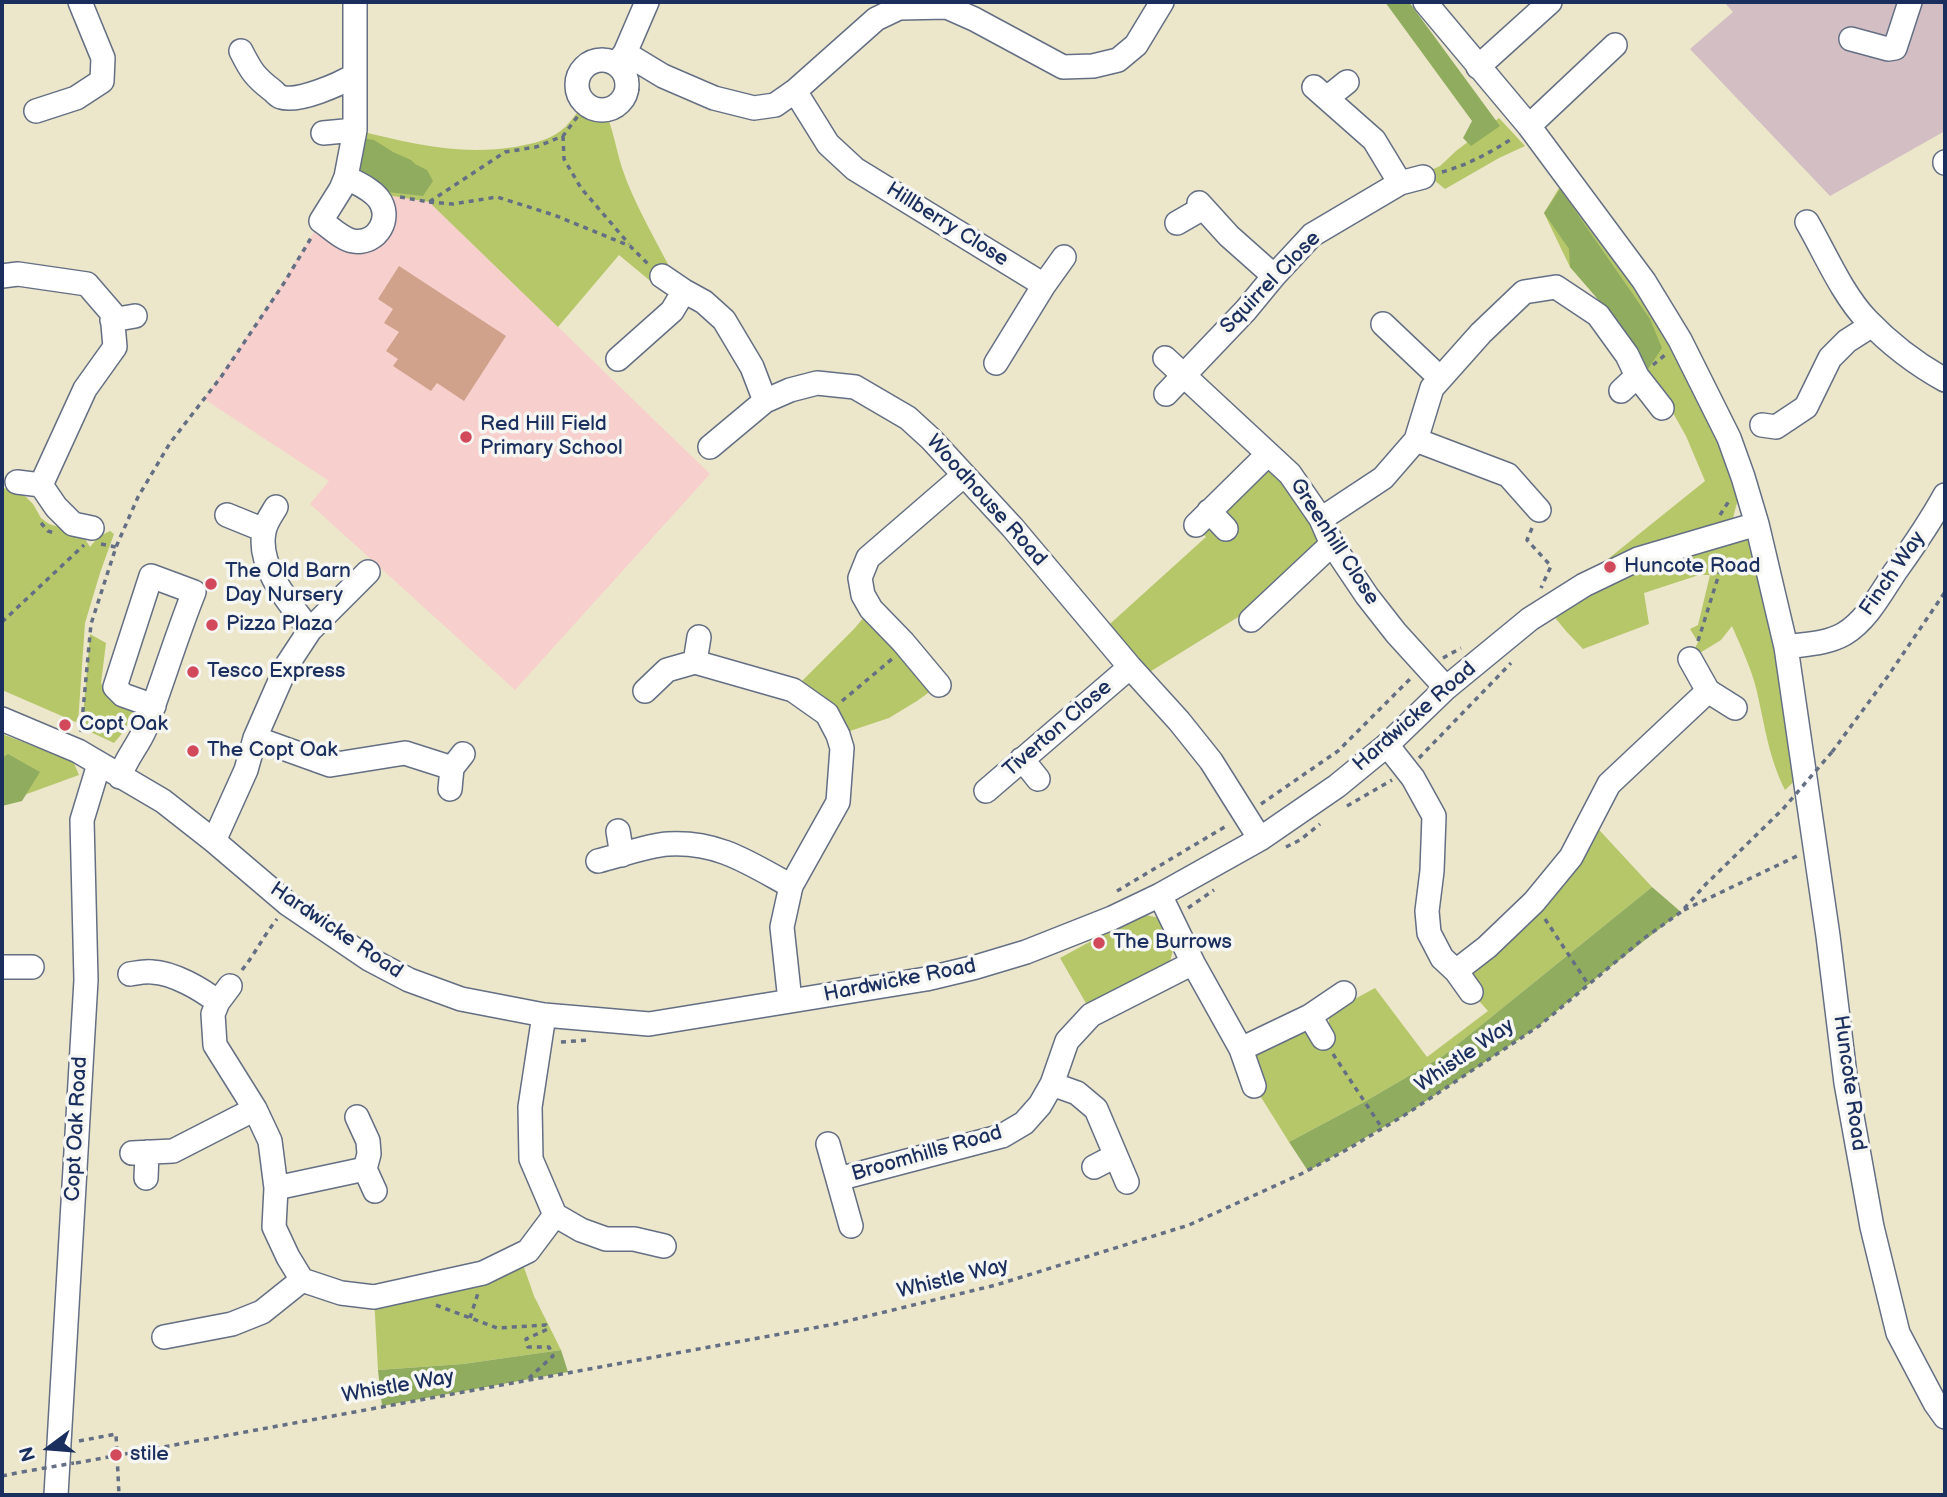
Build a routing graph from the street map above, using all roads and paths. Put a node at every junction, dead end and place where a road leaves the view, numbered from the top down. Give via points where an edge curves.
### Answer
1 (80, 2) edge
2 (355, 2) edge
3 (647, 2) edge
4 (1162, 2) edge
5 (1425, 2) edge
6 (1550, 2) edge
7 (1910, 2) edge
8 (1851, 39) dead end
9 (1615, 45) dead end
10 (241, 51) dead end
11 (620, 58) junction
12 (1478, 67) junction
13 (355, 75) junction
14 (1347, 82) dead end
15 (643, 87) dead end
16 (795, 91) junction
17 (582, 108) junction
18 (36, 111) dead end
19 (1528, 126) junction
20 (355, 130) junction
21 (323, 133) dead end
22 (563, 136) junction
23 (346, 177) junction
24 (1423, 177) joint
25 (1399, 183) junction
26 (374, 193) junction
27 (429, 202) junction
28 (321, 221) junction
29 (1807, 222) dead end
30 (1177, 223) dead end
31 (630, 246) junction
32 (1063, 257) dead end
33 (2, 275) edge
34 (663, 276) joint
35 (1274, 276) junction
36 (1044, 285) junction
37 (684, 291) junction
38 (1383, 324) dead end
39 (1872, 325) junction
40 (1679, 340) junction
41 (1165, 358) dead end
42 (618, 359) dead end
43 (996, 363) dead end
44 (1183, 376) junction
45 (1440, 378) junction
46 (1945, 380) edge
47 (1629, 383) junction
48 (1166, 394) dead end
49 (765, 401) junction
50 (1662, 408) dead end
51 (1762, 425) dead end
52 (1416, 440) junction
53 (710, 447) dead end
54 (1268, 454) junction
55 (964, 475) junction
56 (18, 482) dead end
57 (41, 485) junction
58 (1945, 495) edge
59 (276, 507) dead end
60 (1539, 510) joint
61 (227, 514) dead end
62 (1321, 519) junction
63 (1756, 524) junction
64 (1226, 528) dead end
65 (264, 530) junction
66 (84, 531) joint
67 (1731, 532) junction
68 (1332, 544) junction
69 (368, 572) dead end
70 (1945, 592) edge
71 (1530, 619) junction
72 (1251, 620) dead end
73 (2, 622) edge
74 (310, 630) junction
75 (699, 637) dead end
76 (907, 646) junction
77 (1786, 647) junction
78 (1690, 659) joint
79 (695, 662) junction
80 (1130, 667) junction
81 (939, 685) dead end
82 (1446, 688) junction
83 (645, 691) dead end
84 (1708, 691) junction
85 (153, 706) junction
86 (1735, 708) dead end
87 (827, 714) junction
88 (2, 719) edge
89 (256, 738) junction
90 (80, 740) junction
91 (1387, 745) junction
92 (1022, 759) junction
93 (99, 764) junction
94 (451, 769) dead end
95 (120, 776) junction
96 (1038, 779) dead end
97 (986, 791) dead end
98 (618, 831) dead end
99 (1260, 839) junction
100 (214, 841) junction
101 (1815, 847) junction
102 (622, 855) junction
103 (598, 861) dead end
104 (791, 886) junction
105 (1160, 895) junction
106 (1534, 902) junction
107 (288, 904) junction
108 (1681, 912) junction
109 (1193, 963) junction
110 (2, 967) edge
111 (32, 967) dead end
112 (1456, 971) junction
113 (130, 974) dead end
114 (1588, 984) junction
115 (1471, 992) dead end
116 (1344, 993) dead end
117 (224, 994) junction
118 (790, 1001) junction
119 (544, 1015) junction
120 (1310, 1016) junction
121 (1323, 1038) joint
122 (1241, 1049) junction
123 (1052, 1084) junction
124 (1254, 1086) dead end
125 (255, 1109) junction
126 (357, 1117) dead end
127 (1382, 1128) junction
128 (828, 1144) dead end
129 (1115, 1156) junction
130 (1094, 1167) dead end
131 (365, 1169) junction
132 (146, 1178) dead end
133 (838, 1180) junction
134 (1127, 1182) dead end
135 (276, 1188) junction
136 (375, 1191) dead end
137 (555, 1215) junction
138 (851, 1226) dead end
139 (664, 1246) dead end
140 (302, 1280) junction
141 (431, 1303) dead end
142 (164, 1337) dead end
143 (527, 1379) junction
144 (1945, 1417) edge
145 (59, 1445) junction
146 (116, 1455) junction
147 (2, 1476) edge
148 (56, 1495) edge
149 (119, 1495) edge

1 - 18 street via 103,58 108,88
2 - 13 street
3 - 11 street
4 - 16 street via 1136,45 1118,60 1063,67 947,7 899,8 876,19
5 - 12 street, Huncote Road
6 - 12 street
7 - 8 street via 1895,48
9 - 19 street
10 - 13 street via 255,77 281,97 311,94
11 - 16 street via 714,98 754,108 775,104
11 - 17 street via 599,59 584,66 576,82
11 - 17 street via 626,78 621,102 605,110
12 - 19 street, Huncote Road
13 - 20 street
14 - 25 street via 1320,92 1374,140
15 - 17 path via 614,113 594,115
16 - 36 street, Hillberry Close via 828,144 855,169
17 - 22 path
19 - 24 path via 1522,134 1469,163
19 - 40 street, Huncote Road via 1644,281
20 - 21 street
20 - 23 street
22 - 27 path via 505,152
22 - 31 path via 564,159 581,188
23 - 26 street
23 - 28 street
24 - 25 street, Squirrel Close
25 - 35 street, Squirrel Close via 1312,235
26 - 27 path
26 - 28 street via 385,218 380,230 363,242 350,241
27 - 31 path via 453,204 497,197
28 - 90 path via 138,497 116,547 92,624
29 - 39 street via 1850,297
30 - 35 street via 1201,205
31 - 34 path
32 - 36 street
33 - 57 street via 87,284 112,313 123,318 115,346 85,389
34 - 37 street
35 - 44 street, Squirrel Close
36 - 43 street
37 - 42 street via 672,311
37 - 49 street via 724,320 752,367
38 - 45 street
39 - 46 street via 1892,345
39 - 51 street via 1830,358 1806,407 1776,427
40 - 47 path
40 - 63 street, Huncote Road via 1729,438
41 - 44 street, Greenhill Close
44 - 48 street, Squirrel Close
44 - 54 street, Greenhill Close
45 - 47 street via 1524,292 1556,287 1598,315 1627,355
45 - 52 street via 1432,387
47 - 50 street
49 - 53 street, Woodhouse Road
49 - 55 street, Woodhouse Road via 817,383 855,387 908,418
52 - 60 street via 1508,475
52 - 62 street via 1383,478
54 - 62 street, Greenhill Close via 1290,474
54 - 64 street via 1202,518
55 - 76 street via 868,558 860,578 871,609
55 - 80 street, Woodhouse Road
56 - 57 street
57 - 66 street via 55,507
58 - 77 street, Finch Way via 1859,622 1827,642
59 - 65 street
60 - 71 path via 1527,540 1551,566
61 - 65 street
62 - 68 street, Greenhill Close
63 - 67 street, Hardwicke Road
63 - 77 street, Huncote Road
65 - 74 street via 264,553 278,588
66 - 73 path
67 - 71 street, Hardwicke Road via 1638,559
67 - 78 path
68 - 72 street
68 - 82 street, Greenhill Close via 1396,633
69 - 74 street
70 - 108 path, Whistle Way, bridge via 1832,752
71 - 82 street, Hardwicke Road
74 - 89 street via 288,665
75 - 79 street
76 - 81 street
76 - 87 path
77 - 101 street, Huncote Road
78 - 84 street
79 - 83 street via 667,670
79 - 87 street via 793,690
80 - 92 street, Tiverton Close
80 - 99 street, Woodhouse Road via 1211,761
82 - 91 street, Hardwicke Road
84 - 86 street
84 - 106 street via 1609,784 1571,857
85 - 85 street via 123,695 115,687 152,576 194,592
85 - 90 path
85 - 95 street
87 - 104 street via 842,748 838,802
88 - 90 street, Hardwicke Road
89 - 94 street via 331,765 405,753
89 - 100 street
90 - 93 street, Hardwicke Road
91 - 99 street, Hardwicke Road
91 - 112 street via 1434,816 1429,933 1442,958
92 - 96 street
92 - 97 street, Tiverton Close
93 - 95 street, Hardwicke Road
93 - 145 street, Copt Oak Road via 82,820 86,981
95 - 100 street, Hardwicke Road via 163,801
98 - 102 street
99 - 105 street, Hardwicke Road
100 - 107 street, Hardwicke Road
101 - 108 path
101 - 144 street, Huncote Road via 1846,1083 1871,1227 1898,1333
102 - 103 street
102 - 104 street via 667,844 706,846 730,852
104 - 118 street via 782,927
105 - 109 street
105 - 118 street, Hardwicke Road via 1026,952 976,967
106 - 112 street
106 - 114 path
107 - 117 path
107 - 119 street, Hardwicke Road via 409,980 461,999
108 - 114 path, Whistle Way
109 - 122 street
109 - 123 street, Broomhills Road via 1091,1015 1067,1041
110 - 111 street
112 - 115 street
113 - 117 street via 166,973 203,991
114 - 127 path, Whistle Way via 1539,1026
116 - 120 street
117 - 125 street via 213,1014 215,1045
118 - 119 street, Hardwicke Road via 649,1024
119 - 137 street via 530,1107 531,1159
120 - 121 street
120 - 122 street
121 - 127 path
122 - 124 street
123 - 129 street via 1077,1093 1096,1109
123 - 133 street, Broomhills Road via 1024,1123 1002,1136
125 - 132 street via 173,1151 139,1153
125 - 135 street via 270,1141
126 - 131 street via 368,1141
127 - 143 path, Whistle Way via 1301,1174 1189,1225 996,1285 835,1324
128 - 133 street
129 - 130 street
129 - 134 street
131 - 135 street
131 - 136 street
133 - 138 street
135 - 140 street via 275,1227
137 - 139 street via 606,1239 637,1229
137 - 140 street via 528,1251 483,1272 374,1297 341,1293
140 - 142 street via 262,1312 232,1324
141 - 143 path via 497,1328 546,1325 548,1329 526,1339 528,1347 549,1348 552,1356
143 - 146 path, Whistle Way
145 - 146 path via 116,1434
145 - 148 street, Copt Oak Road
146 - 147 path, Whistle Way, bridge
146 - 149 path

